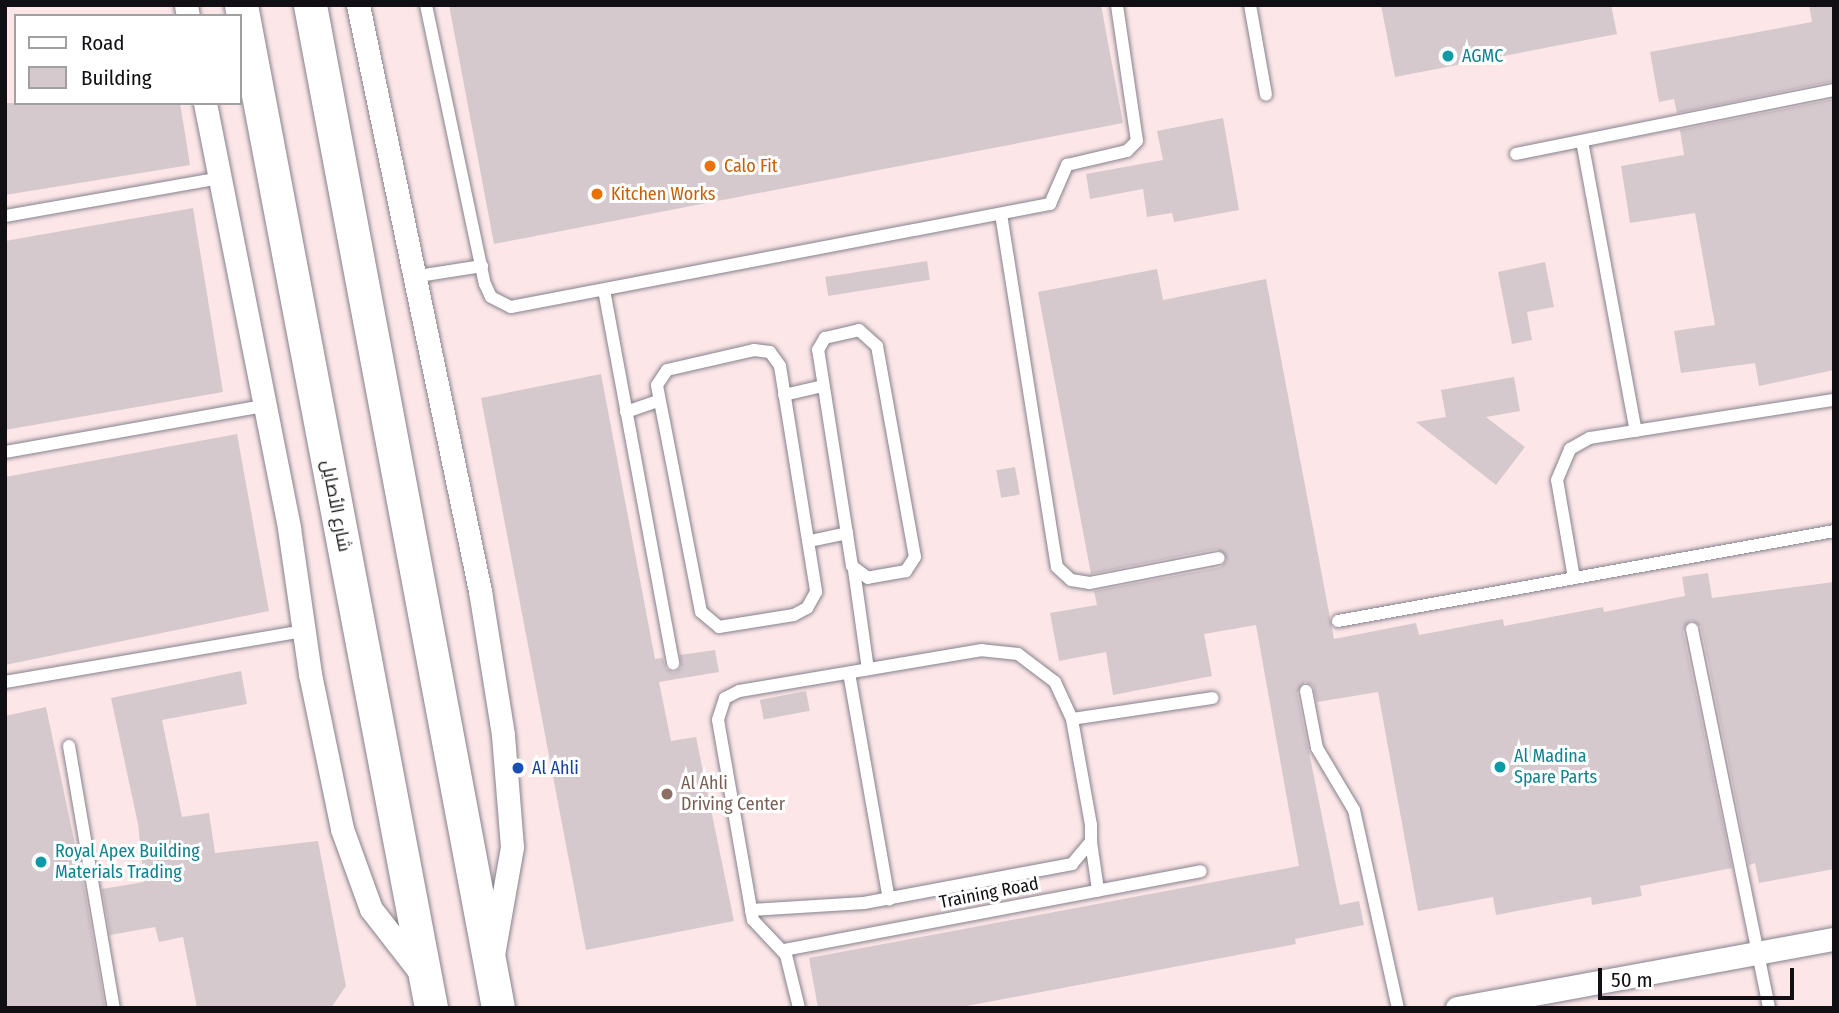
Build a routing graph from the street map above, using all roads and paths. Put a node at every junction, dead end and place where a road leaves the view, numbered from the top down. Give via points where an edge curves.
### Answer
1 (310, 5) edge
2 (358, 5) edge
3 (426, 5) edge
4 (1117, 5) edge
5 (1250, 5) edge
6 (242, 15) edge
7 (1834, 90) edge
8 (1266, 95) dead end
9 (205, 105) edge
10 (1582, 141) junction
11 (1516, 154) dead end
12 (220, 178) junction
13 (1001, 214) junction
14 (5, 216) edge
15 (482, 266) junction
16 (412, 277) junction
17 (604, 290) junction
18 (823, 386) junction
19 (784, 395) junction
20 (1834, 400) edge
21 (659, 401) junction
22 (263, 407) junction
23 (626, 412) junction
24 (1636, 431) junction
25 (5, 452) edge
26 (1834, 531) edge
27 (847, 533) junction
28 (810, 541) junction
29 (1219, 558) dead end
30 (854, 570) junction
31 (1574, 578) junction
32 (1338, 621) dead end
33 (1692, 629) dead end
34 (303, 631) junction
35 (673, 664) dead end
36 (868, 669) junction
37 (849, 673) junction
38 (5, 682) edge
39 (1306, 691) dead end
40 (1212, 698) dead end
41 (1072, 719) junction
42 (69, 746) dead end
43 (1091, 841) junction
44 (1201, 871) dead end
45 (1098, 890) junction
46 (889, 899) junction
47 (751, 911) junction
48 (1834, 939) edge
49 (784, 950) junction
50 (1758, 953) junction
51 (491, 964) junction
52 (432, 1000) edge
53 (498, 1007) edge
54 (114, 1008) edge
55 (799, 1008) edge
56 (1398, 1008) edge
57 (1457, 1008) edge
58 (1769, 1008) edge

1 - 51 main road
2 - 16 street
3 - 15 lane
4 - 13 lane via 1137,141 1127,150 1067,165 1050,204
5 - 8 lane
6 - 52 main road, شارع الأصايل
7 - 10 lane
9 - 12 street
10 - 11 lane
10 - 24 lane
12 - 14 lane
12 - 22 street
13 - 17 lane
13 - 29 lane via 1057,567 1071,580 1090,583
15 - 16 lane
15 - 17 lane via 492,297 510,307
16 - 51 street via 480,591 511,807 509,887
17 - 23 lane
18 - 19 lane
18 - 27 lane
18 - 30 lane via 818,350 825,338 859,330 873,339 915,557 901,573 868,578
19 - 21 lane via 778,361 762,349 667,370 658,380
19 - 28 lane
20 - 24 lane
21 - 23 lane
21 - 28 lane via 706,621 719,626 801,612 816,592
22 - 25 lane
22 - 34 street via 292,539
23 - 35 lane
24 - 31 lane via 1580,442 1558,469
26 - 31 lane
27 - 28 lane
27 - 30 lane
30 - 36 lane
31 - 32 lane
33 - 50 lane
34 - 38 lane
34 - 52 street via 354,869 371,909
36 - 37 lane
36 - 41 lane via 1002,650 1044,671
37 - 46 lane
37 - 47 lane via 739,691 720,705 718,720
39 - 56 lane via 1318,748 1351,800
40 - 41 lane
41 - 43 lane
42 - 54 lane
43 - 45 lane
43 - 46 lane via 1072,864
44 - 45 lane, Training Road
45 - 49 lane, Training Road
46 - 47 lane
47 - 49 lane via 761,933
48 - 50 street
49 - 55 lane
50 - 57 street
50 - 58 lane
51 - 53 main road

